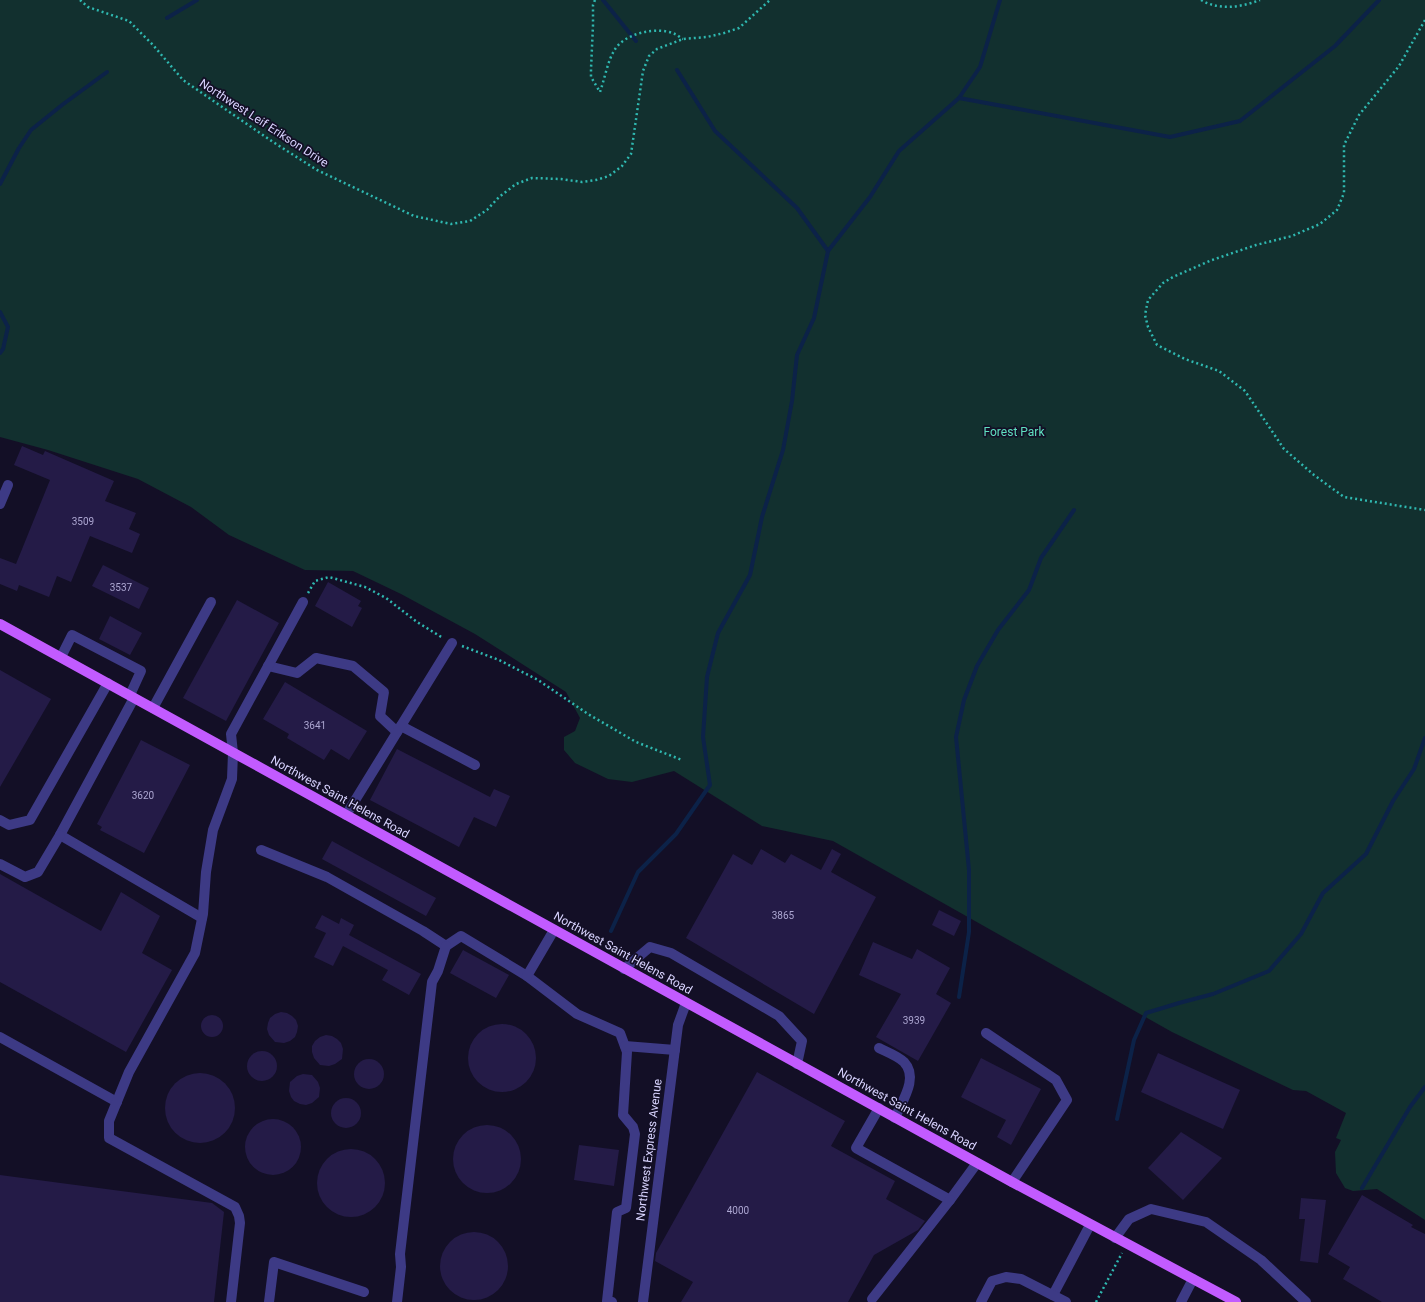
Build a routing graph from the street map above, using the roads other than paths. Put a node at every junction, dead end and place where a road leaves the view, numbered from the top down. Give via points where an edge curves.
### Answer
1 (8, 485) dead end
2 (0, 504) edge
3 (211, 602) dead end
4 (303, 602) road end
5 (0, 624) edge
6 (452, 643) road end
7 (61, 657) junction
8 (268, 666) junction
9 (108, 683) junction
10 (132, 697) junction
11 (154, 708) junction
12 (399, 729) junction
13 (233, 753) junction
14 (475, 765) dead end
15 (346, 815) junction
16 (0, 820) edge
17 (60, 835) junction
18 (261, 850) dead end
19 (0, 864) edge
20 (202, 918) junction
21 (554, 930) junction
22 (446, 946) junction
23 (624, 969) junction
24 (527, 976) junction
25 (686, 1003) junction
26 (986, 1033) dead end
27 (0, 1037) edge
28 (625, 1046) junction
29 (879, 1048) dead end
30 (675, 1050) junction
31 (797, 1064) junction
32 (117, 1102) junction
33 (879, 1108) junction
34 (895, 1118) junction
35 (977, 1163) junction
36 (1012, 1182) junction
37 (950, 1200) junction
38 (1090, 1225) junction
39 (1115, 1238) junction
40 (1193, 1279) junction
41 (364, 1292) dead end
42 (1053, 1295) junction
43 (872, 1299) dead end
44 (231, 1302) edge
45 (269, 1302) edge
46 (397, 1302) edge
47 (612, 1302) edge
48 (643, 1302) edge
49 (981, 1302) edge
50 (1066, 1302) edge
51 (1181, 1302) edge
52 (1236, 1302) edge
53 (1306, 1302) edge

1 - 2 street
3 - 11 street
4 - 8 street
5 - 7 main road, Northwest Saint Helens Road
6 - 12 street
7 - 9 main road, Northwest Saint Helens Road
7 - 10 street via 72,635 140,671
8 - 12 street via 297,673 316,658 353,666 384,692 380,716
8 - 13 street via 231,734
9 - 10 main road, Northwest Saint Helens Road
9 - 16 street via 30,820 9,825
10 - 11 main road, Northwest Saint Helens Road
10 - 17 street
11 - 13 main road, Northwest Saint Helens Road
12 - 14 street
12 - 15 street
13 - 15 main road, Northwest Saint Helens Road
13 - 20 street via 232,779 213,830
15 - 21 main road, Northwest Saint Helens Road
17 - 19 street via 38,872 26,877
17 - 20 street
18 - 22 street via 327,877
20 - 32 street via 195,953 128,1072
21 - 23 main road, Northwest Saint Helens Road
21 - 24 street
22 - 24 street via 461,936
22 - 46 street via 432,982 400,1254
23 - 25 main road, Northwest Saint Helens Road
23 - 31 street via 650,947 671,953 779,1016 802,1041
24 - 28 street via 577,1014 620,1034
25 - 30 street, Northwest Express Avenue via 678,1025
25 - 31 main road, Northwest Saint Helens Road
26 - 36 street via 1056,1080 1067,1100
27 - 32 street
28 - 30 street
28 - 47 street via 627,1052 623,1115 635,1134 626,1208 617,1212 607,1301
29 - 34 street via 903,1061 910,1075 910,1083
30 - 48 street, Northwest Express Avenue
31 - 33 main road, Northwest Saint Helens Road
32 - 44 street via 109,1121 109,1138 235,1207 240,1223
33 - 34 main road, Northwest Saint Helens Road
33 - 37 street via 856,1148
34 - 35 main road, Northwest Saint Helens Road
35 - 36 main road, Northwest Saint Helens Road
35 - 37 street
36 - 38 main road, Northwest Saint Helens Road
37 - 43 street
38 - 39 main road, Northwest Saint Helens Road
38 - 42 street
39 - 40 main road, Northwest Saint Helens Road
39 - 53 street via 1129,1219 1151,1209 1206,1222 1261,1260
40 - 51 street
40 - 52 main road, Northwest Saint Helens Road
41 - 45 street via 274,1262
42 - 49 street via 1021,1279 1006,1277 992,1281
42 - 50 street

